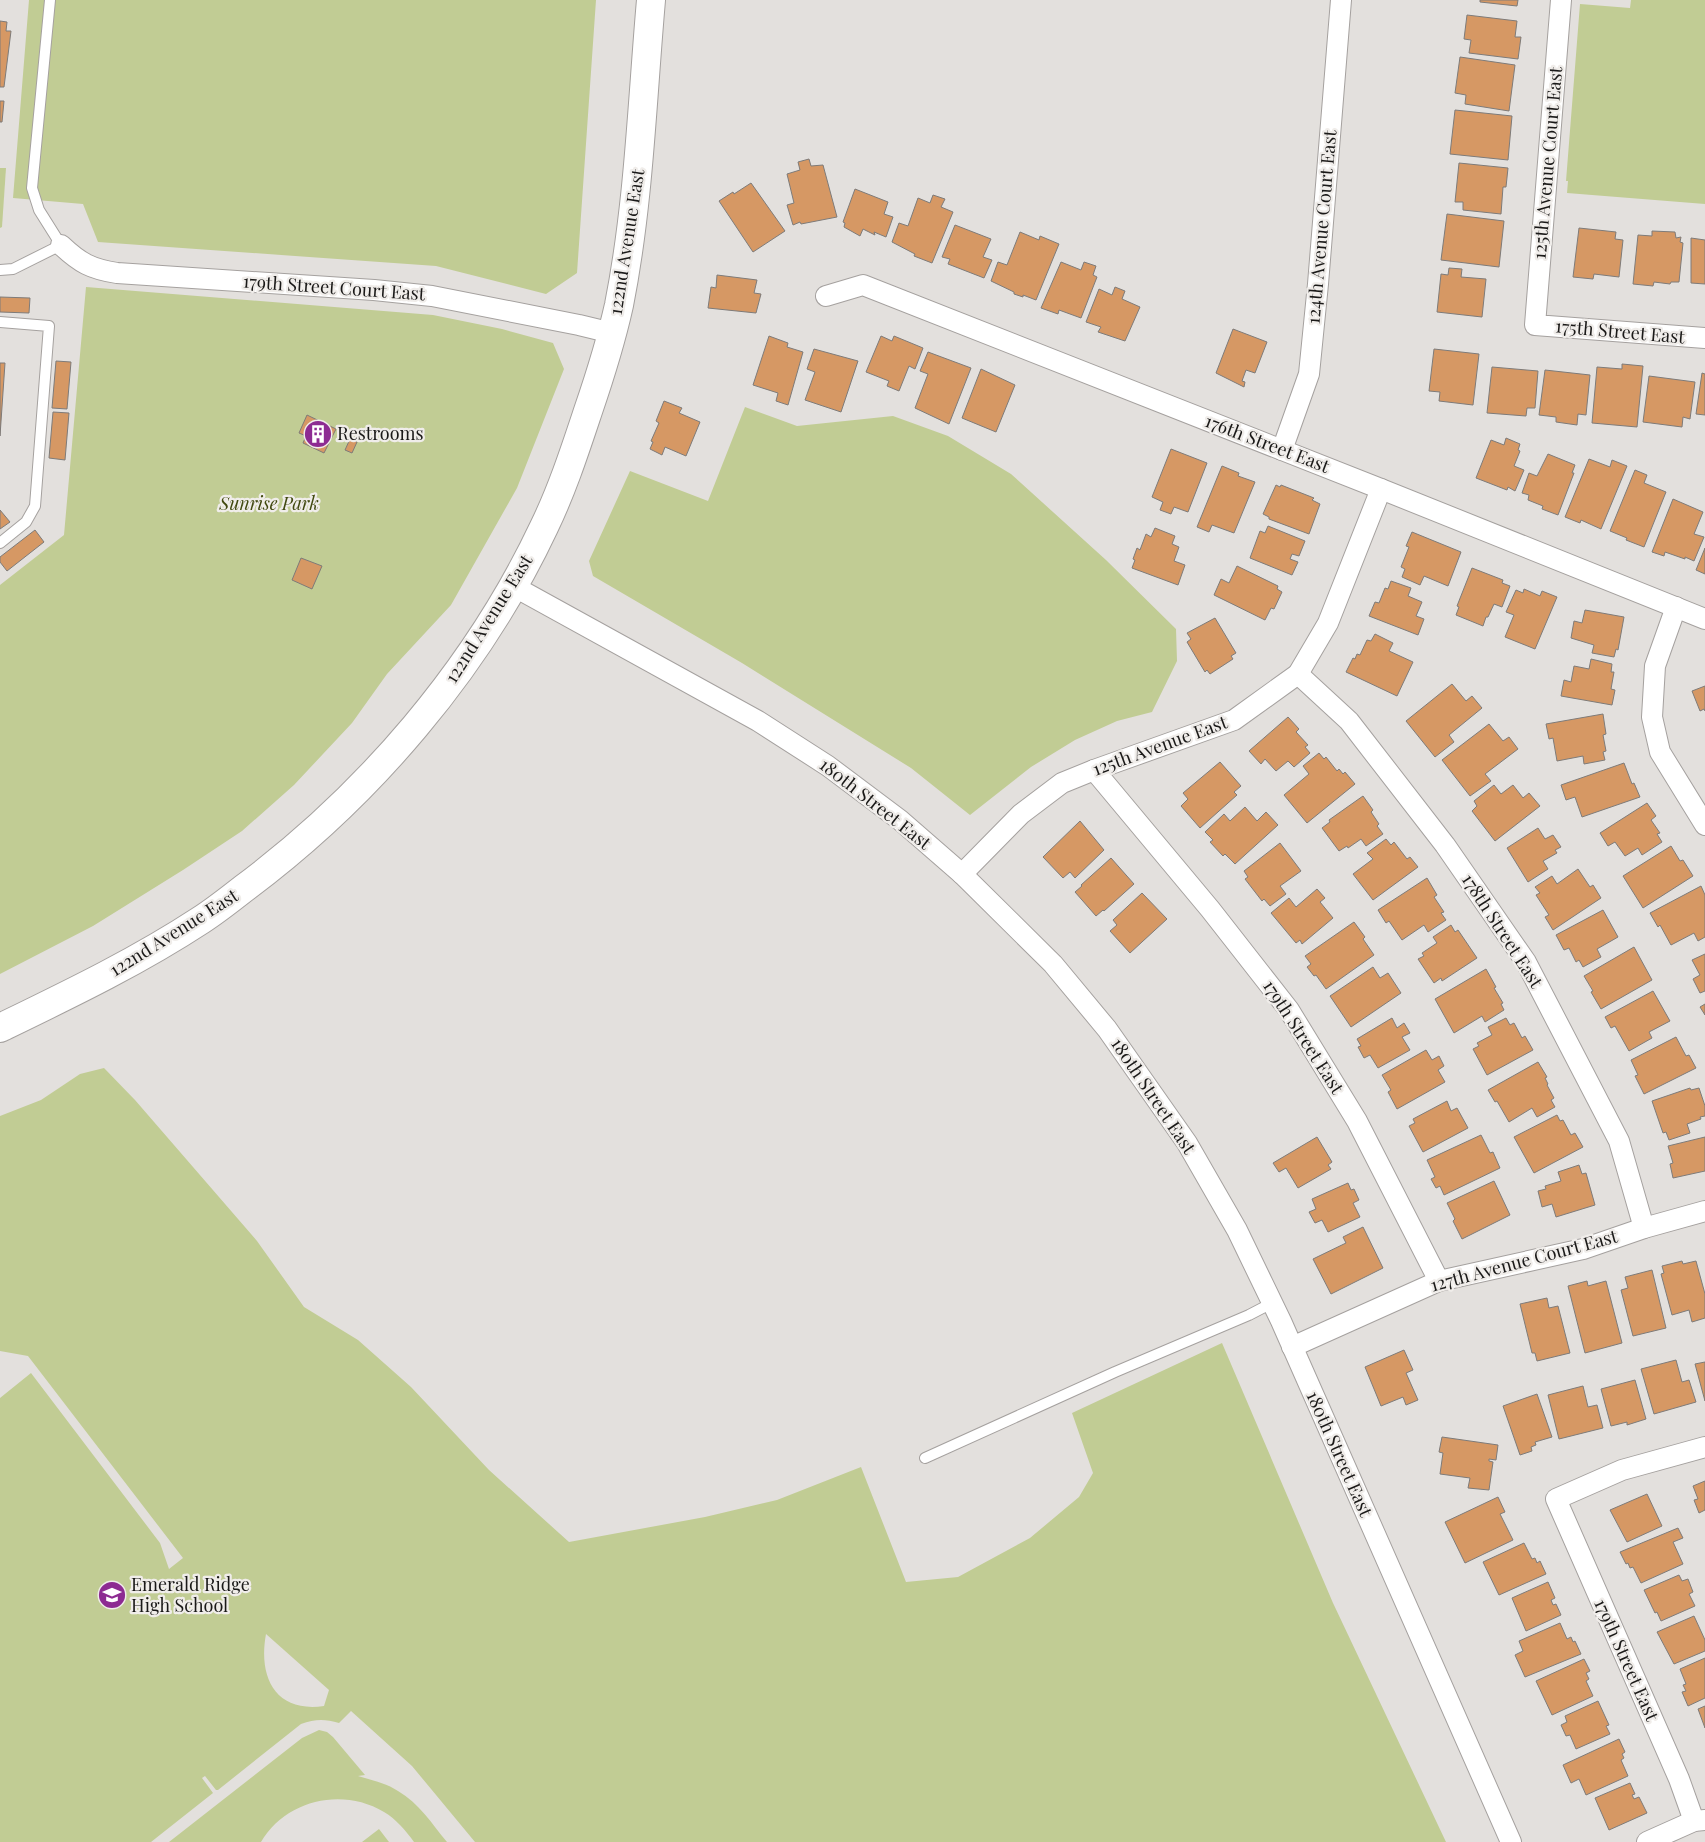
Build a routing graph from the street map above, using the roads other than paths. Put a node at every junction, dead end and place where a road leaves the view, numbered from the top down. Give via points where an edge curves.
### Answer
1 (50, 0) edge
2 (651, 0) edge
3 (1341, 0) edge
4 (1562, 0) edge
5 (61, 245) junction
6 (0, 270) edge
7 (826, 296) dead end
8 (0, 322) edge
9 (1535, 325) joint
10 (612, 333) junction
11 (1705, 338) edge
12 (1282, 450) junction
13 (1381, 489) junction
14 (0, 542) edge
15 (513, 586) junction
16 (1676, 608) junction
17 (1705, 619) edge
18 (1298, 674) junction
19 (1094, 770) junction
20 (1705, 825) edge
21 (962, 874) junction
22 (0, 1028) edge
23 (1705, 1211) edge
24 (1644, 1228) junction
25 (1439, 1281) junction
26 (1272, 1302) junction
27 (1292, 1347) junction
28 (1705, 1447) edge
29 (925, 1458) dead end
30 (1700, 1821) edge
31 (1511, 1842) edge
32 (1647, 1842) edge

1 - 5 lane via 32,188 38,210
2 - 10 street, 122nd Avenue East via 638,182 627,263
3 - 12 street, 124th Avenue Court East via 1309,374
4 - 9 street, 125th Avenue Court East
5 - 6 lane via 13,269
5 - 10 street, 179th Street Court East via 72,256 96,270 432,296
7 - 12 street, 176th Street East via 862,285
8 - 14 lane via 49,326 34,506 26,522
9 - 11 street, 175th Street East
10 - 15 street, 122nd Avenue East via 563,482
12 - 13 street, 176th Street East
13 - 16 street, 176th Street East
13 - 18 street, 125th Avenue East via 1328,624
15 - 21 street, 180th Street East via 758,721 828,766 900,820
15 - 22 street, 122nd Avenue East via 465,662 399,746 297,847 202,920 98,981
16 - 17 street, 176th Street East
16 - 20 street via 1655,666 1652,717 1660,752
18 - 19 street, 125th Avenue East via 1234,720
18 - 24 street, 178th Street East via 1349,721 1445,844 1526,962 1619,1141
19 - 21 street, 125th Avenue East via 1062,783 1021,814
19 - 25 street, 179th Street East via 1290,1010 1356,1121
21 - 26 street, 180th Street East via 1053,964 1107,1029 1187,1143 1237,1230
23 - 24 street, 127th Avenue Court East
24 - 25 street, 127th Avenue Court East via 1583,1249
25 - 27 street, 127th Avenue Court East
26 - 27 street, 180th Street East
26 - 29 lane
27 - 31 street, 180th Street East
28 - 30 street, 179th Street East via 1622,1470 1556,1499
30 - 32 street

